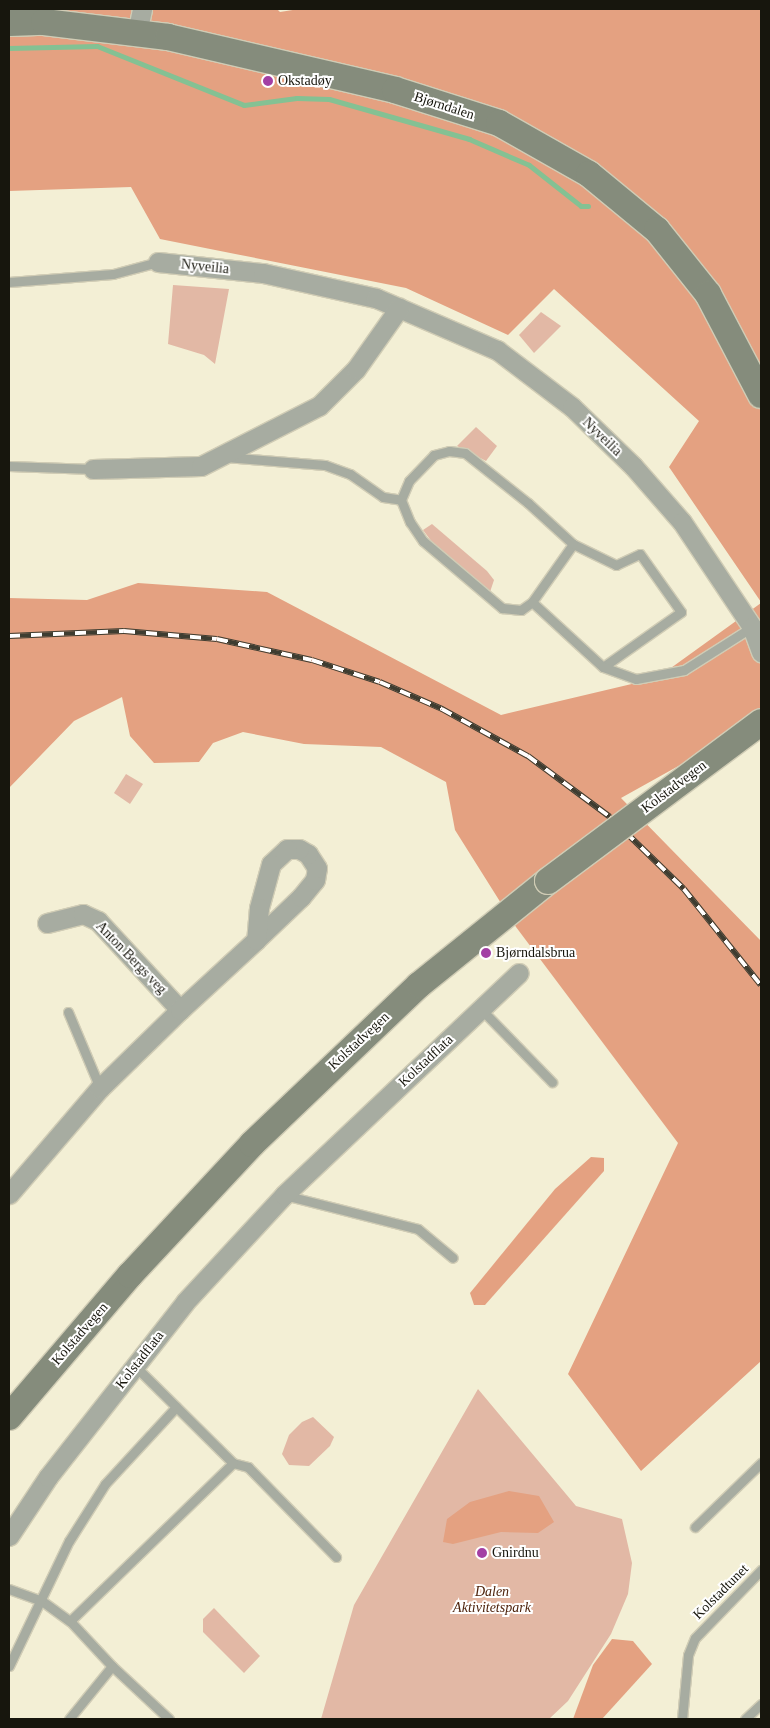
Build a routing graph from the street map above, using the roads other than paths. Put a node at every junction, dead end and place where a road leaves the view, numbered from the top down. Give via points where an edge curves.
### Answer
1 (139, 21) edge
2 (9, 23) edge
3 (158, 262) joint
4 (9, 282) edge
5 (399, 308) junction
6 (761, 395) edge
7 (219, 457) junction
8 (9, 466) edge
9 (93, 469) joint
10 (401, 500) junction
11 (573, 544) junction
12 (532, 602) junction
13 (752, 627) junction
14 (761, 652) edge
15 (603, 667) junction
16 (761, 722) edge
17 (47, 923) dead end
18 (256, 940) junction
19 (519, 973) dead end
20 (481, 1009) junction
21 (180, 1010) junction
22 (68, 1012) dead end
23 (552, 1082) dead end
24 (100, 1088) junction
25 (9, 1194) edge
26 (284, 1195) junction
27 (452, 1258) dead end
28 (135, 1366) junction
29 (176, 1407) junction
30 (9, 1417) edge
31 (232, 1463) junction
32 (761, 1463) edge
33 (695, 1527) dead end
34 (9, 1536) edge
35 (336, 1557) dead end
36 (761, 1570) edge
37 (9, 1588) edge
38 (42, 1601) junction
39 (70, 1621) junction
40 (9, 1666) edge
41 (112, 1666) junction
42 (761, 1704) edge
43 (70, 1719) edge
44 (170, 1719) edge
45 (682, 1719) edge
46 (745, 1719) edge

1 - 2 main road, Bjørndalen
1 - 6 main road, Bjørndalen via 395,90 499,123 589,174 657,230 708,294
3 - 4 lane, Nyveilia via 113,274
3 - 5 street, Nyveilia via 263,273 376,298
5 - 7 street via 356,369 319,406
5 - 13 street, Nyveilia via 497,350 572,407 632,466 682,522
7 - 9 street via 201,466
7 - 10 lane via 325,465 350,474 384,497
8 - 9 lane
10 - 11 lane via 409,481 434,455 449,451 465,453
10 - 12 lane via 423,541 502,608 521,610
11 - 12 lane
11 - 15 lane via 616,564 640,554 681,612
12 - 15 lane
13 - 14 street, Nyveilia
13 - 15 lane via 684,670 636,679
16 - 30 main road, Kolstadvegen, bridge via 548,880 419,985 259,1137 130,1274
17 - 21 street, Anton Bergs veg via 83,914 98,921
18 - 18 street via 315,880 317,868 308,854 299,849 287,849 271,864 259,908
18 - 21 street
19 - 20 street, Kolstadflata
20 - 23 lane
20 - 26 street, Kolstadflata
21 - 24 street
22 - 24 lane
24 - 25 street
26 - 27 lane via 418,1229
26 - 28 street, Kolstadflata via 185,1302
28 - 29 lane
28 - 34 street, Kolstadflata via 48,1477
29 - 31 lane
29 - 38 lane via 105,1484 69,1540
31 - 35 lane via 248,1467
31 - 39 lane
32 - 33 lane
36 - 45 lane, Kolstadtunet via 695,1638 688,1655
37 - 38 lane
38 - 39 lane
38 - 40 lane
39 - 41 lane
41 - 43 lane
41 - 44 lane
42 - 46 lane

